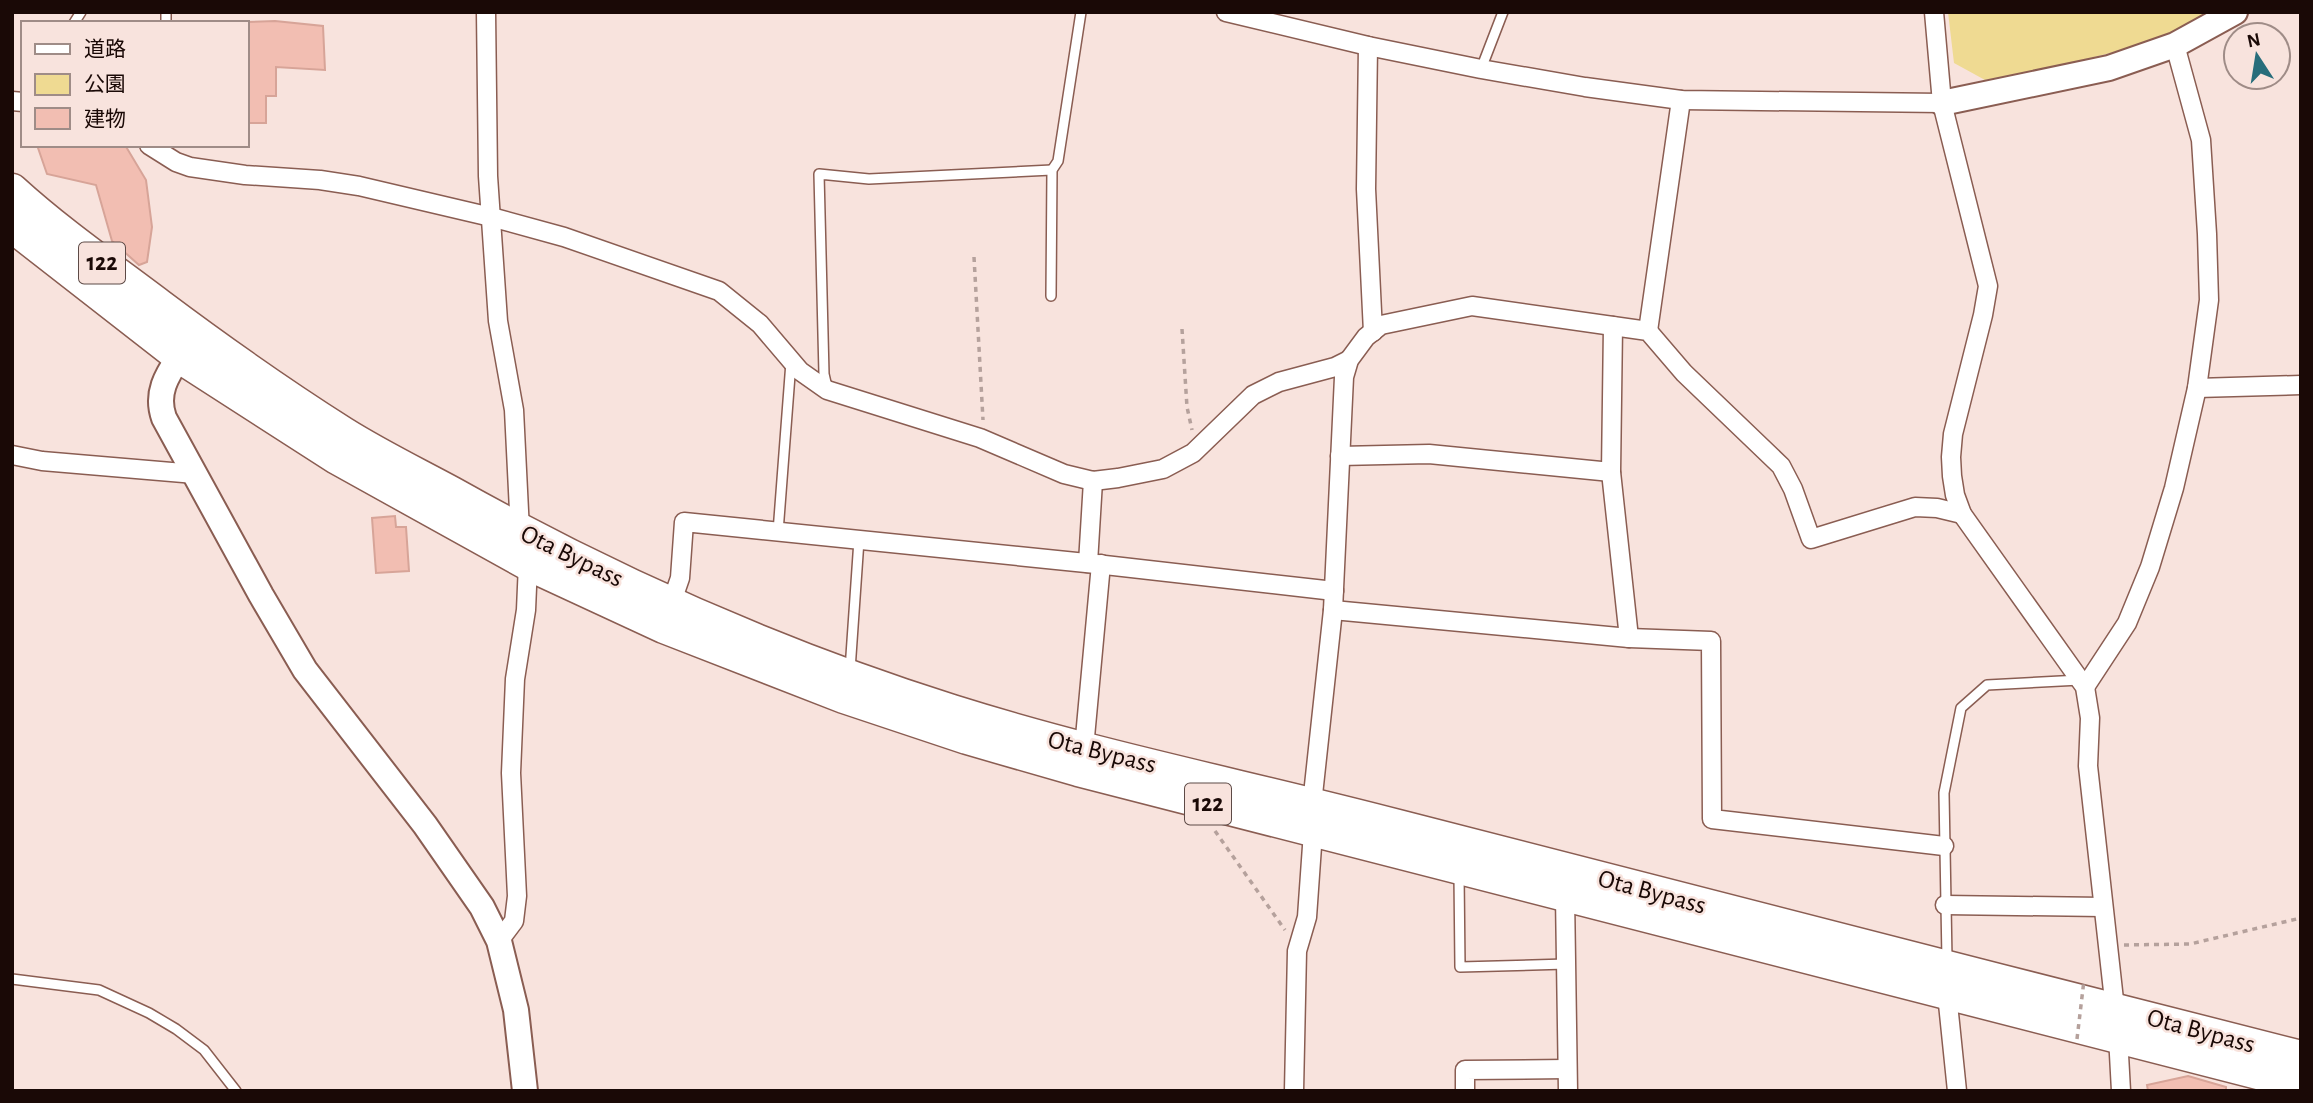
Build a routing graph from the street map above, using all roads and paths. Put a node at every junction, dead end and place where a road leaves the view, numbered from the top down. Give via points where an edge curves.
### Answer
1 (486, 12) edge
2 (1081, 12) edge
3 (1503, 12) edge
4 (1934, 12) edge
5 (2235, 12) edge
6 (1234, 13) edge
7 (2175, 45) junction
8 (1368, 46) junction
9 (1481, 69) junction
10 (1681, 100) junction
11 (1942, 103) junction
12 (153, 147) edge
13 (1052, 170) junction
14 (12, 190) edge
15 (491, 217) junction
16 (12, 226) edge
17 (974, 257) dead end
18 (1051, 296) dead end
19 (1613, 326) junction
20 (1182, 329) dead end
21 (1373, 331) junction
22 (1648, 331) junction
23 (187, 345) junction
24 (791, 360) junction
25 (1349, 360) junction
26 (2301, 385) edge
27 (2197, 388) junction
28 (827, 390) junction
29 (984, 440) junction
30 (1196, 449) junction
31 (12, 455) edge
32 (1340, 456) junction
33 (1611, 472) junction
34 (195, 474) junction
35 (1093, 481) junction
36 (1962, 514) junction
37 (520, 531) junction
38 (778, 532) junction
39 (859, 540) junction
40 (528, 564) junction
41 (1094, 564) junction
42 (1334, 591) junction
43 (671, 604) junction
44 (1333, 610) junction
45 (1629, 638) junction
46 (850, 675) junction
47 (2083, 683) junction
48 (1084, 748) junction
49 (1219, 807) junction
50 (1313, 818) junction
51 (1944, 846) junction
52 (1459, 869) junction
53 (1565, 896) junction
54 (1945, 905) junction
55 (2104, 907) junction
56 (2301, 918) edge
57 (499, 941) junction
58 (2107, 945) junction
59 (1298, 949) junction
60 (1566, 964) junction
61 (12, 979) edge
62 (2084, 980) dead end
63 (1947, 981) junction
64 (2116, 1022) junction
65 (2077, 1039) dead end
66 (2301, 1058) edge
67 (1567, 1069) junction
68 (2301, 1084) edge
69 (236, 1091) edge
70 (525, 1091) edge
71 (1294, 1091) edge
72 (1465, 1091) edge
73 (1568, 1091) edge
74 (1957, 1091) edge
75 (2121, 1091) edge

1 - 15 street
2 - 13 lane via 1058,161
3 - 9 lane
4 - 11 street
5 - 7 street
6 - 8 street
7 - 11 street via 2109,68
7 - 27 street via 2201,140 2209,300
8 - 9 street
8 - 21 street via 1366,189
9 - 10 street
10 - 11 street
10 - 22 street
11 - 36 street via 1988,286 1952,434 1952,476
12 - 15 street via 190,167 359,186
13 - 18 lane
13 - 28 lane via 869,179 819,174
14 - 23 highway, Ota Bypass / 122 via 99,261
15 - 24 street via 719,290 760,324
15 - 37 street via 498,321 514,410
16 - 23 highway, Ota Bypass / 122
17 - 29 path
19 - 21 street via 1472,306 1381,325
19 - 22 street
19 - 33 street
20 - 30 path via 1187,407
21 - 25 street
22 - 36 street via 1684,373 1781,466 1811,539 1915,507
23 - 34 street via 164,383 160,407
23 - 37 highway, Ota Bypass / 122 via 237,363 348,436
23 - 40 highway, Ota Bypass / 122 via 337,458
24 - 28 street
24 - 38 lane
25 - 30 street via 1253,395
25 - 32 street
26 - 27 street
27 - 47 street via 2150,567 2127,623
28 - 29 street
29 - 35 street
30 - 35 street via 1163,469
31 - 34 street
32 - 33 street via 1429,454
32 - 42 street
33 - 45 street
34 - 57 street via 305,670 425,825 482,907
35 - 41 street
36 - 47 street
37 - 40 street
37 - 43 highway, Ota Bypass / 122
38 - 39 street
38 - 43 street via 684,522 680,578
39 - 41 street
39 - 46 lane
40 - 49 highway, Ota Bypass / 122 via 664,627 844,697 968,738
40 - 57 street via 515,679 511,773 517,896 514,921
41 - 42 street
41 - 48 street
42 - 44 street
43 - 46 highway, Ota Bypass / 122
44 - 45 street
44 - 50 street
45 - 51 street via 1711,641 1712,819
46 - 48 highway, Ota Bypass / 122
47 - 51 lane via 1987,685 1961,708 1944,793
47 - 55 street via 2090,718 2088,766
48 - 50 highway, Ota Bypass / 122
49 - 50 highway, Ota Bypass / 122
49 - 59 path via 1212,827
50 - 52 highway, Ota Bypass / 122
50 - 59 street via 1307,916
50 - 63 highway, Ota Bypass / 122
51 - 54 lane
52 - 53 highway, Ota Bypass / 122
52 - 60 lane via 1460,967
53 - 60 street
53 - 63 highway, Ota Bypass / 122
54 - 55 street
54 - 63 lane
55 - 58 street
56 - 58 path via 2190,944
57 - 70 street via 516,1010
58 - 64 street
59 - 71 street
60 - 67 street
61 - 69 lane via 99,990 149,1013 204,1050
62 - 65 path, bridge
63 - 64 highway, Ota Bypass / 122
63 - 74 street
64 - 66 highway, Ota Bypass / 122
64 - 68 highway, Ota Bypass / 122
64 - 75 street
67 - 72 street via 1465,1070
67 - 73 street

